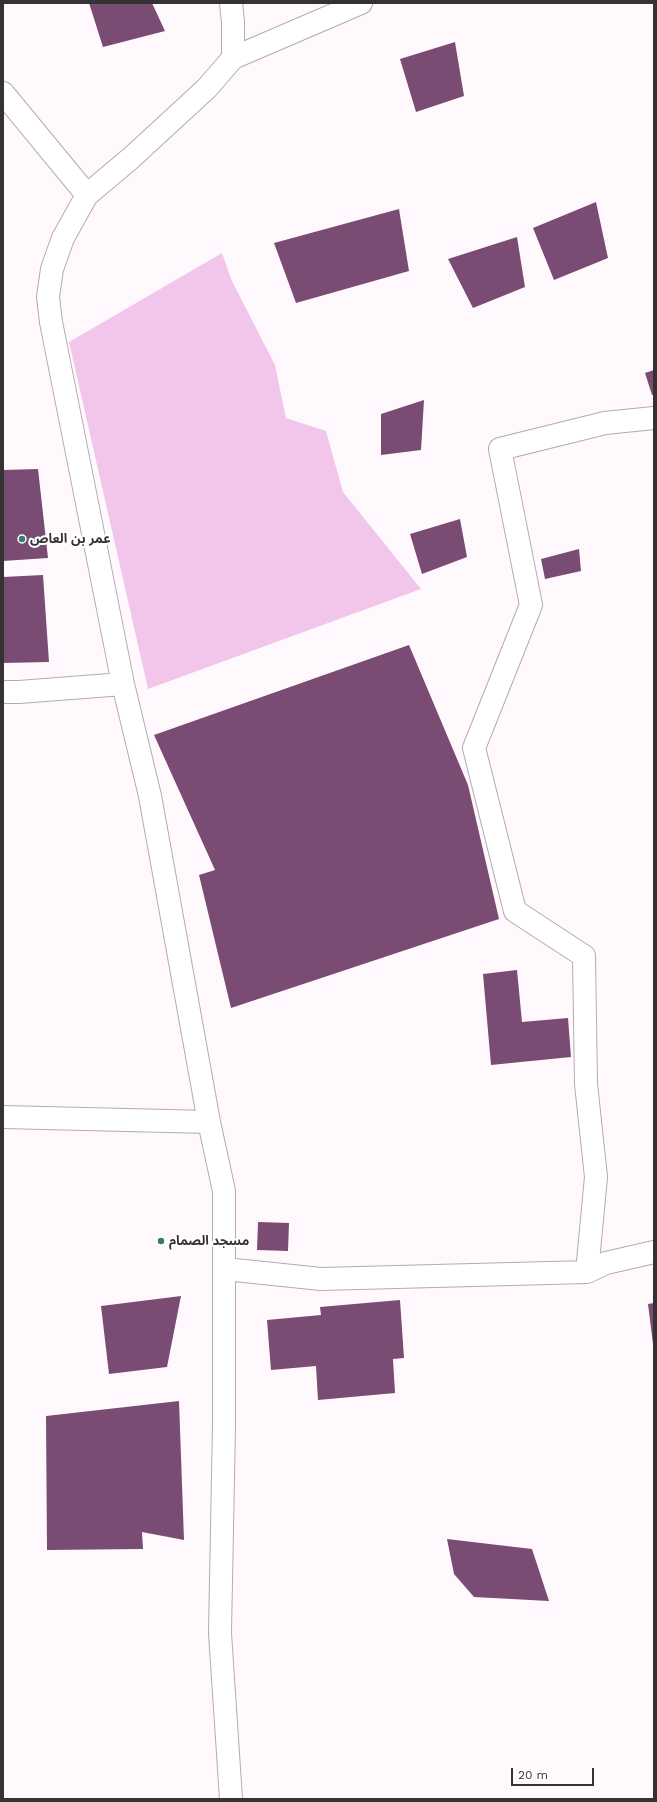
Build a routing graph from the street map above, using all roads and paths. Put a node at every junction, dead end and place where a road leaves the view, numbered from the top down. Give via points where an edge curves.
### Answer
1 (231, 3) edge
2 (360, 3) edge
3 (233, 58) junction
4 (3, 93) edge
5 (87, 195) junction
6 (654, 418) edge
7 (123, 684) junction
8 (3, 692) edge
9 (3, 1117) edge
10 (209, 1122) junction
11 (654, 1252) edge
12 (225, 1269) junction
13 (587, 1272) junction
14 (231, 1799) edge

1 - 3 street
2 - 3 street
3 - 5 street via 201,93
4 - 5 street
5 - 7 street via 63,238 52,269 48,297 50,322
6 - 13 street via 605,422 500,449 531,605 474,748 515,911 584,956 586,1084 596,1178
7 - 8 street
7 - 10 street via 150,796
9 - 10 street
10 - 12 street via 224,1191
11 - 13 street via 606,1263
12 - 13 street via 321,1279
12 - 14 street via 220,1633

